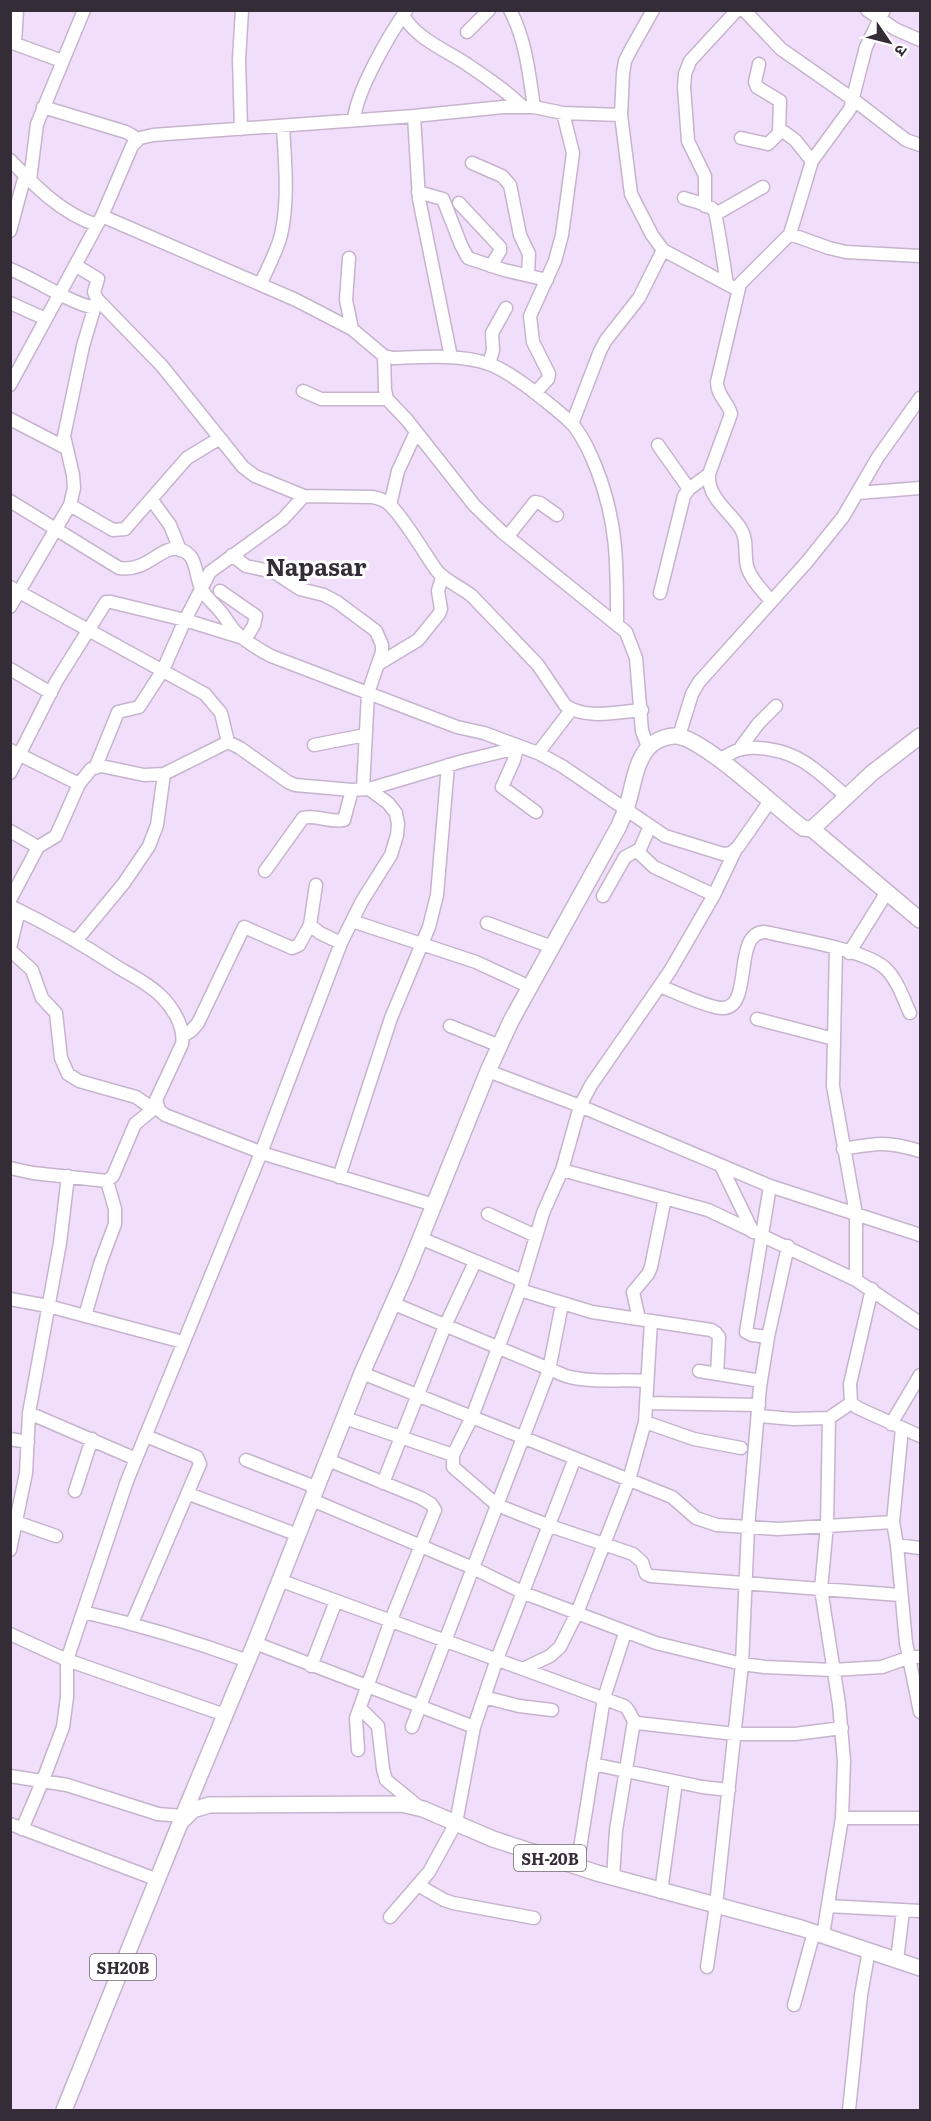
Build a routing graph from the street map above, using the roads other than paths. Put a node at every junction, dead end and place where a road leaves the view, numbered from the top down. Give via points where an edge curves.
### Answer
1 (17, 10) edge
2 (84, 10) edge
3 (242, 10) edge
4 (489, 10) edge
5 (510, 10) edge
6 (653, 10) edge
7 (737, 10) edge
8 (744, 10) edge
9 (867, 10) edge
10 (405, 12) edge
11 (882, 15) edge
12 (467, 32) dead end
13 (921, 40) edge
14 (13, 43) edge
15 (62, 61) junction
16 (759, 64) dead end
17 (854, 100) junction
18 (44, 107) junction
19 (528, 107) junction
20 (562, 113) junction
21 (621, 115) junction
22 (414, 116) junction
23 (354, 120) junction
24 (283, 126) junction
25 (241, 129) junction
26 (779, 132) junction
27 (741, 138) dead end
28 (135, 142) junction
29 (921, 145) edge
30 (10, 160) edge
31 (812, 161) junction
32 (472, 163) dead end
33 (27, 178) junction
34 (763, 187) dead end
35 (418, 192) junction
36 (684, 198) dead end
37 (459, 203) dead end
38 (705, 206) junction
39 (716, 214) junction
40 (100, 220) junction
41 (10, 231) edge
42 (790, 234) junction
43 (663, 250) junction
44 (921, 256) edge
45 (349, 258) dead end
46 (75, 265) junction
47 (491, 266) junction
48 (10, 269) edge
49 (528, 275) junction
50 (547, 280) junction
51 (261, 283) junction
52 (732, 287) junction
53 (60, 294) junction
54 (10, 303) edge
55 (96, 304) junction
56 (506, 308) dead end
57 (46, 319) junction
58 (352, 329) junction
59 (10, 355) edge
60 (384, 356) junction
61 (451, 357) junction
62 (24, 360) junction
63 (489, 364) junction
64 (10, 385) edge
65 (303, 391) dead end
66 (535, 393) junction
67 (921, 398) edge
68 (387, 399) junction
69 (10, 419) edge
70 (572, 424) junction
71 (416, 432) junction
72 (220, 438) junction
73 (658, 445) dead end
74 (66, 448) junction
75 (709, 474) junction
76 (921, 488) edge
77 (689, 489) junction
78 (858, 493) junction
79 (304, 496) junction
80 (152, 499) junction
81 (10, 501) edge
82 (70, 505) junction
83 (390, 505) junction
84 (557, 515) dead end
85 (54, 530) junction
86 (508, 536) junction
87 (180, 550) junction
88 (232, 555) junction
89 (442, 577) junction
90 (201, 588) junction
91 (15, 589) edge
92 (220, 591) dead end
93 (660, 593) dead end
94 (771, 601) junction
95 (10, 606) edge
96 (185, 620) junction
97 (617, 623) junction
98 (88, 630) junction
99 (243, 638) junction
100 (380, 663) junction
101 (10, 669) edge
102 (163, 670) junction
103 (51, 693) junction
104 (368, 693) junction
105 (776, 706) dead end
106 (571, 710) junction
107 (642, 710) junction
108 (365, 735) junction
109 (679, 736) junction
110 (919, 741) edge
111 (228, 742) junction
112 (314, 745) dead end
113 (519, 747) junction
114 (648, 747) junction
115 (741, 747) junction
116 (15, 753) edge
117 (538, 753) junction
118 (720, 760) junction
119 (448, 765) junction
120 (96, 766) junction
121 (10, 773) edge
122 (164, 774) junction
123 (79, 784) junction
124 (361, 789) junction
125 (846, 796) junction
126 (770, 801) junction
127 (627, 808) junction
128 (536, 813) dead end
129 (650, 826) junction
130 (812, 829) junction
131 (10, 831) edge
132 (38, 848) junction
133 (637, 851) junction
134 (735, 851) junction
135 (265, 871) dead end
136 (316, 885) dead end
137 (887, 892) junction
138 (714, 895) junction
139 (603, 896) dead end
140 (10, 900) edge
141 (15, 908) edge
142 (921, 920) edge
143 (352, 921) junction
144 (487, 922) dead end
145 (310, 925) junction
146 (76, 941) junction
147 (341, 943) junction
148 (422, 945) junction
149 (552, 947) junction
150 (836, 948) junction
151 (10, 949) edge
152 (849, 952) junction
153 (660, 986) junction
154 (530, 987) junction
155 (910, 1013) dead end
156 (757, 1019) dead end
157 (450, 1026) dead end
158 (183, 1036) junction
159 (834, 1039) junction
160 (500, 1046) junction
161 (488, 1071) junction
162 (580, 1106) junction
163 (155, 1107) junction
164 (843, 1149) junction
165 (921, 1151) edge
166 (261, 1153) junction
167 (721, 1166) junction
168 (10, 1168) edge
169 (562, 1170) junction
170 (68, 1176) junction
171 (339, 1177) junction
172 (107, 1181) junction
173 (770, 1186) junction
174 (665, 1198) junction
175 (434, 1205) junction
176 (488, 1214) dead end
177 (856, 1214) junction
178 (758, 1234) junction
179 (921, 1235) edge
180 (536, 1236) junction
181 (420, 1238) junction
182 (788, 1246) junction
183 (475, 1262) junction
184 (856, 1280) junction
185 (521, 1286) junction
186 (872, 1289) junction
187 (10, 1299) edge
188 (392, 1303) junction
189 (562, 1304) junction
190 (48, 1306) junction
191 (85, 1316) junction
192 (645, 1320) junction
193 (921, 1323) edge
194 (445, 1326) junction
195 (768, 1337) junction
196 (183, 1342) junction
197 (497, 1348) junction
198 (549, 1370) junction
199 (699, 1371) dead end
200 (362, 1373) junction
201 (717, 1374) junction
202 (921, 1375) edge
203 (647, 1381) junction
204 (761, 1381) junction
205 (418, 1395) junction
206 (646, 1403) junction
207 (851, 1403) junction
208 (759, 1410) junction
209 (28, 1413) junction
210 (472, 1417) junction
211 (345, 1418) junction
212 (829, 1418) junction
213 (645, 1422) junction
214 (897, 1426) junction
215 (921, 1436) edge
216 (146, 1437) junction
217 (402, 1437) junction
218 (523, 1438) junction
219 (10, 1439) edge
220 (92, 1439) junction
221 (28, 1442) junction
222 (741, 1448) dead end
223 (453, 1455) junction
224 (575, 1458) junction
225 (136, 1459) junction
226 (246, 1460) dead end
227 (328, 1460) junction
228 (629, 1480) junction
229 (383, 1483) junction
230 (75, 1491) dead end
231 (189, 1494) junction
232 (315, 1494) junction
233 (497, 1505) junction
234 (16, 1522) junction
235 (892, 1522) junction
236 (827, 1525) junction
237 (550, 1526) junction
238 (748, 1528) junction
239 (298, 1535) junction
240 (56, 1536) dead end
241 (604, 1544) junction
242 (897, 1545) junction
243 (419, 1546) junction
244 (921, 1548) edge
245 (10, 1550) edge
246 (473, 1568) junction
247 (279, 1580) junction
248 (746, 1582) junction
249 (821, 1589) junction
250 (524, 1593) junction
251 (900, 1596) junction
252 (336, 1601) junction
253 (83, 1612) junction
254 (577, 1613) junction
255 (390, 1620) junction
256 (132, 1623) junction
257 (625, 1633) junction
258 (10, 1634) edge
259 (445, 1640) junction
260 (255, 1643) junction
261 (915, 1657) edge
262 (67, 1659) junction
263 (497, 1659) junction
264 (248, 1661) junction
265 (742, 1664) junction
266 (311, 1666) junction
267 (523, 1669) junction
268 (833, 1670) junction
269 (367, 1686) junction
270 (484, 1697) junction
271 (604, 1698) junction
272 (420, 1705) junction
273 (360, 1708) junction
274 (552, 1710) dead end
275 (921, 1712) edge
276 (225, 1716) junction
277 (633, 1721) junction
278 (412, 1727) dead end
279 (474, 1727) junction
280 (842, 1728) junction
281 (735, 1734) junction
282 (358, 1750) dead end
283 (593, 1764) junction
284 (626, 1772) junction
285 (10, 1776) edge
286 (43, 1780) junction
287 (676, 1782) junction
288 (729, 1790) junction
289 (423, 1809) junction
290 (842, 1818) junction
291 (921, 1818) edge
292 (181, 1819) junction
293 (456, 1823) junction
294 (16, 1826) edge
295 (577, 1867) junction
296 (613, 1878) junction
297 (158, 1880) junction
298 (418, 1885) junction
299 (661, 1892) junction
300 (716, 1905) junction
301 (828, 1906) junction
302 (903, 1911) junction
303 (921, 1911) edge
304 (390, 1917) dead end
305 (534, 1918) dead end
306 (819, 1934) junction
307 (868, 1950) junction
308 (897, 1960) junction
309 (707, 1968) dead end
310 (921, 1968) edge
311 (794, 2005) dead end
312 (64, 2110) edge
313 (849, 2110) edge

1 - 14 street
2 - 15 street
3 - 25 street
4 - 12 street
5 - 19 street via 525,51
6 - 21 street via 625,61
7 - 38 street via 694,56 685,74 688,141 705,176
8 - 17 street via 782,49
9 - 11 street
10 - 19 street via 414,31
10 - 23 street via 371,71
11 - 13 street via 905,34
11 - 17 street via 866,48
14 - 15 street
15 - 18 street
16 - 26 street via 757,87 780,101
17 - 29 street via 906,140
17 - 31 street
18 - 28 street via 126,132
18 - 33 street
19 - 20 street
19 - 22 street
20 - 21 street
20 - 50 street via 572,163 560,247
21 - 43 street via 631,194
22 - 23 street
22 - 35 street
23 - 24 street
24 - 25 street
24 - 51 street via 284,217
25 - 28 street via 153,135
26 - 27 street via 768,144
26 - 31 street via 790,135
28 - 40 street
30 - 33 street
31 - 42 street
32 - 49 street via 502,176 510,185 519,235 529,254
33 - 40 street via 70,214
33 - 41 street
34 - 39 street
35 - 47 street via 443,199 466,256
35 - 61 street
36 - 38 street
37 - 47 street via 500,247
38 - 39 street
39 - 52 street
40 - 46 street
40 - 51 street
42 - 44 street via 846,252
42 - 52 street
43 - 52 street
43 - 70 street via 639,298 600,351
45 - 58 street via 346,300
46 - 53 street
46 - 55 street via 98,279
47 - 49 street
48 - 53 street
49 - 50 street
50 - 66 street via 530,316 536,349 549,374
51 - 58 street
52 - 75 street via 717,382 719,395 731,414
53 - 55 street via 77,303
53 - 57 street
54 - 57 street
55 - 72 street via 162,366
55 - 74 street via 64,436
56 - 63 street via 492,333 494,350
57 - 62 street
58 - 60 street
59 - 62 street
60 - 61 street
60 - 68 street
61 - 63 street
62 - 64 street
63 - 66 street
65 - 68 street via 330,400
66 - 70 street
67 - 78 street via 878,457
68 - 71 street
69 - 74 street
70 - 97 street via 585,441 615,530
71 - 83 street via 398,471
71 - 86 street via 474,505
72 - 79 street via 255,476
72 - 80 street via 187,458
73 - 77 street
74 - 82 street via 74,488
75 - 77 street
75 - 94 street via 712,491 742,531 748,570
76 - 78 street
77 - 93 street via 681,506
78 - 94 street via 836,526
79 - 83 street via 372,497
79 - 88 street via 283,519
80 - 82 street via 133,522 119,531
80 - 87 street via 170,525
81 - 85 street
82 - 85 street
83 - 89 street
84 - 86 street via 535,502
85 - 87 street via 119,568 134,569 167,550
85 - 91 street
86 - 97 street
87 - 90 street via 195,564
88 - 90 street via 214,568
88 - 100 street via 246,566 274,572 300,589 338,602 376,631 382,645
89 - 100 street via 439,614 418,640
89 - 106 street via 472,596 538,665
90 - 96 street
90 - 99 street
91 - 95 street
91 - 98 street
92 - 99 street via 256,616 254,626
94 - 109 street via 699,682
96 - 98 street via 106,602
96 - 99 street
96 - 102 street
97 - 107 street via 630,638 636,658
98 - 102 street
98 - 103 street
99 - 104 street via 271,656
100 - 104 street
101 - 103 street
102 - 111 street via 195,687 214,704 221,713
102 - 120 street via 139,707 118,711
103 - 116 street
104 - 108 street
104 - 113 street
105 - 115 street
106 - 107 street
106 - 117 street
107 - 114 street via 642,731
108 - 112 street
108 - 124 street
109 - 114 main road
109 - 118 main road
110 - 125 main road
111 - 122 street
111 - 124 street via 295,785
113 - 117 street
113 - 119 street
113 - 128 street via 502,787
114 - 127 main road via 639,763
115 - 118 street
115 - 125 street via 794,755
116 - 121 street
116 - 123 street
117 - 127 street
118 - 126 main road
119 - 124 street
119 - 148 street via 437,895
120 - 122 street via 144,775
120 - 123 street
122 - 146 street via 157,825 149,846
123 - 132 street via 56,836
124 - 135 street via 344,820 303,818
124 - 143 street via 392,808 398,835 391,855
125 - 130 main road
126 - 130 main road via 803,828
126 - 134 street
127 - 129 street
127 - 149 main road
129 - 133 street
129 - 134 street via 665,836 723,854
130 - 137 main road
131 - 132 street
132 - 140 street
133 - 138 street via 654,867
133 - 139 street via 625,857
134 - 138 street
136 - 145 street
137 - 142 main road
137 - 152 street
138 - 153 street
141 - 146 street
141 - 151 street
143 - 147 street
143 - 148 street
144 - 149 street
145 - 147 street
145 - 158 street via 299,945 292,948 244,927 198,1023
146 - 158 street via 160,995
147 - 166 street
148 - 154 street via 476,962
148 - 171 street via 391,1018
149 - 154 main road
150 - 152 street
150 - 153 street via 759,932 748,946 739,992 731,1007 710,1005
150 - 159 street
151 - 163 street via 32,970 42,998 56,1013 61,1058 68,1074
152 - 155 street via 885,968
153 - 162 street
154 - 160 main road
156 - 159 street
157 - 160 street
158 - 163 street
159 - 164 street via 833,1086
160 - 161 main road
161 - 162 street
161 - 175 main road
162 - 167 street
162 - 169 street
163 - 166 street via 165,1115
163 - 172 street via 135,1124 113,1176
164 - 165 street via 882,1143
164 - 177 street
166 - 171 street
166 - 196 street
167 - 173 street
167 - 178 street
168 - 170 street
169 - 174 street
169 - 180 street
170 - 172 street
170 - 190 street
171 - 175 street
172 - 191 street via 115,1224
173 - 177 street
173 - 178 street
174 - 178 street via 708,1210
174 - 192 street via 651,1267 633,1292
175 - 181 main road
176 - 180 street
177 - 179 street
177 - 184 street
178 - 182 street
178 - 195 street via 746,1332
180 - 185 street
181 - 183 street
181 - 188 main road
182 - 184 street
182 - 195 street
183 - 185 street
183 - 194 street
184 - 186 street
185 - 189 street
185 - 197 street
186 - 193 street
186 - 207 street via 850,1384
187 - 190 street
188 - 194 street
188 - 200 main road
189 - 192 street
189 - 198 street
190 - 191 street
190 - 209 street
191 - 196 street
192 - 201 street via 716,1333
192 - 203 street
194 - 197 street
194 - 205 street
195 - 204 street
196 - 216 street
197 - 198 street
197 - 210 street
198 - 203 street via 588,1380
198 - 218 street
199 - 201 street
200 - 205 street
200 - 211 main road
201 - 204 street
202 - 214 street
203 - 206 street
204 - 208 street
205 - 210 street
205 - 217 street
206 - 208 street
206 - 213 street
207 - 212 street
207 - 214 street
208 - 212 street via 793,1419
208 - 238 street
209 - 220 street
209 - 221 street
210 - 218 street
210 - 223 street
211 - 217 street
211 - 227 main road
212 - 236 street
213 - 222 street via 694,1439
213 - 228 street
214 - 215 street
214 - 235 street
216 - 225 street
216 - 231 street via 200,1460
217 - 223 street
217 - 229 street
218 - 224 street
218 - 233 street
219 - 221 street
220 - 225 street
220 - 230 street
221 - 234 street
223 - 233 street via 453,1467
224 - 228 street
224 - 237 street
225 - 253 street
226 - 232 street
227 - 229 street
227 - 232 main road
228 - 238 street via 672,1497 696,1518
228 - 241 street
229 - 243 street via 434,1506
231 - 239 street
231 - 256 street
232 - 239 main road
232 - 243 street
233 - 237 street
233 - 246 street
234 - 240 street
234 - 245 street
235 - 236 street
235 - 242 street
236 - 238 street
236 - 249 street
237 - 241 street
237 - 250 street
238 - 248 street
239 - 247 main road
241 - 248 street via 638,1557 651,1576
241 - 254 street
242 - 244 street
242 - 251 street
243 - 246 street
243 - 255 street
246 - 250 street
246 - 259 street
247 - 252 street
247 - 260 main road
248 - 249 street
248 - 265 street
249 - 251 street
249 - 268 street
250 - 254 street
250 - 263 street
251 - 261 street via 906,1643
252 - 255 street
252 - 266 street
253 - 256 street
253 - 262 street
254 - 257 street
254 - 267 street via 556,1652
255 - 259 street
255 - 269 street
256 - 264 street
257 - 265 street
257 - 271 street
258 - 262 street
259 - 263 street
259 - 272 street
260 - 264 main road
260 - 266 street
261 - 268 street via 882,1666
261 - 275 street
262 - 276 street
262 - 286 street via 66,1715
263 - 267 street
263 - 270 street
264 - 276 main road
265 - 268 street
265 - 281 street
266 - 269 street
267 - 271 street
268 - 280 street
269 - 272 street
269 - 273 street
270 - 274 street
270 - 279 street
271 - 277 street via 627,1708
271 - 283 street
272 - 278 street
272 - 279 street
273 - 282 street via 356,1723
273 - 289 street via 378,1726 386,1780
276 - 292 main road
277 - 281 street
277 - 284 street
279 - 293 street
280 - 281 street via 795,1734
280 - 290 street
281 - 288 street
283 - 284 street
283 - 295 street
284 - 287 street
284 - 296 street
285 - 286 street
286 - 292 street
286 - 294 street
287 - 288 street
287 - 299 street
288 - 300 street
289 - 292 main road, SH-20B via 401,1804 209,1805
289 - 293 main road, SH-20B
290 - 291 street
290 - 301 street
292 - 297 main road, SH20B
293 - 295 main road, SH-20B
293 - 298 street
294 - 297 street
295 - 296 main road, SH-20B
296 - 299 main road, SH-20B
297 - 312 main road, SH20B
298 - 304 street
298 - 305 street via 444,1900
299 - 300 main road, SH-20B
300 - 306 main road, SH-20B
300 - 309 street
301 - 302 street
301 - 306 street
302 - 303 street
302 - 308 street
306 - 307 main road, SH-20B
306 - 311 street
307 - 308 main road, SH-20B
307 - 313 street
308 - 310 main road, SH-20B

